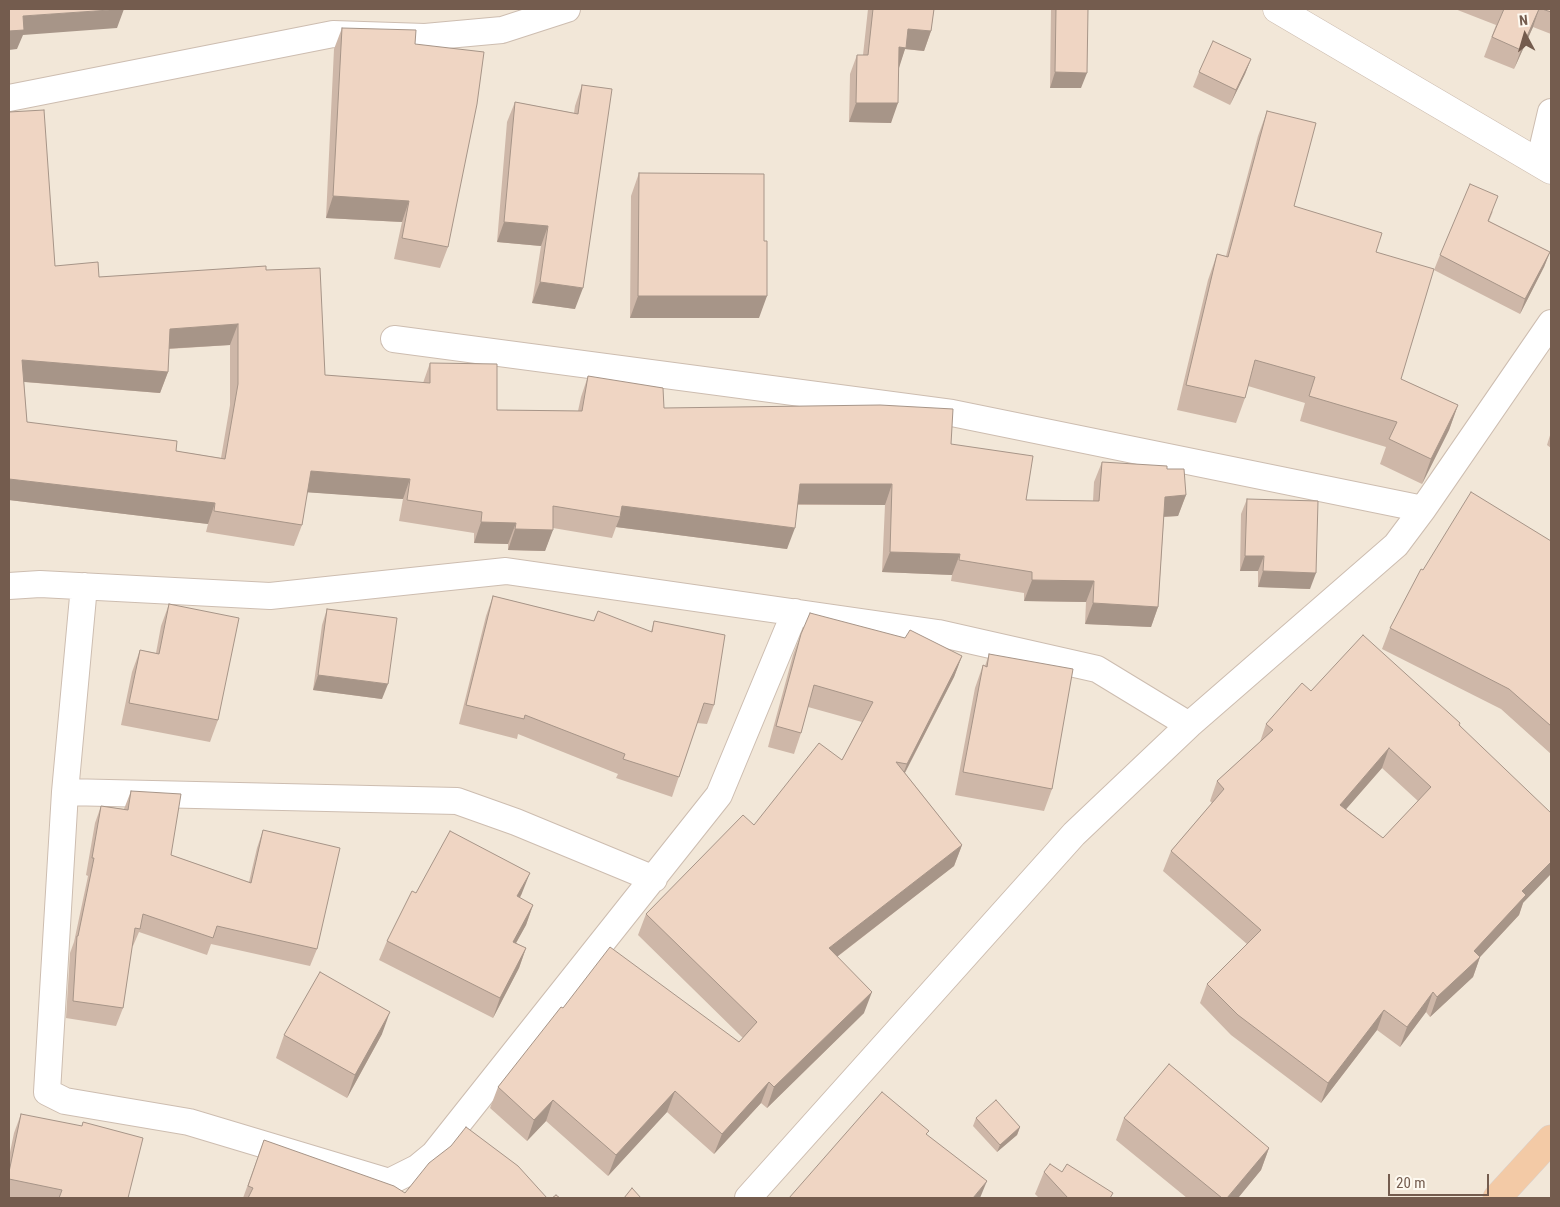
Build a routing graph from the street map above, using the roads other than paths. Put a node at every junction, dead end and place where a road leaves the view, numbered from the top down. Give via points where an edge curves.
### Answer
1 (566, 9) edge
2 (1277, 9) edge
3 (9, 98) edge
4 (1551, 112) edge
5 (1545, 166) edge
6 (1551, 323) edge
7 (394, 338) dead end
8 (1424, 509) junction
9 (9, 586) edge
10 (84, 586) junction
11 (796, 612) junction
12 (1189, 725) junction
13 (65, 792) junction
14 (654, 879) junction
15 (1551, 1139) edge
16 (748, 1198) edge
17 (1497, 1198) edge

1 - 3 street via 502,30 425,37 333,34
2 - 5 street
4 - 5 street
6 - 8 street
7 - 8 street via 952,413
8 - 12 street via 1396,545
9 - 10 street
10 - 11 street via 270,596 506,571
10 - 13 street
11 - 12 street via 938,633 1097,668
11 - 14 street via 719,795
12 - 16 street via 1074,834
13 - 14 street via 457,801
13 - 14 street via 47,1092 65,1101 189,1122 389,1182 417,1168 434,1154
15 - 17 highway

